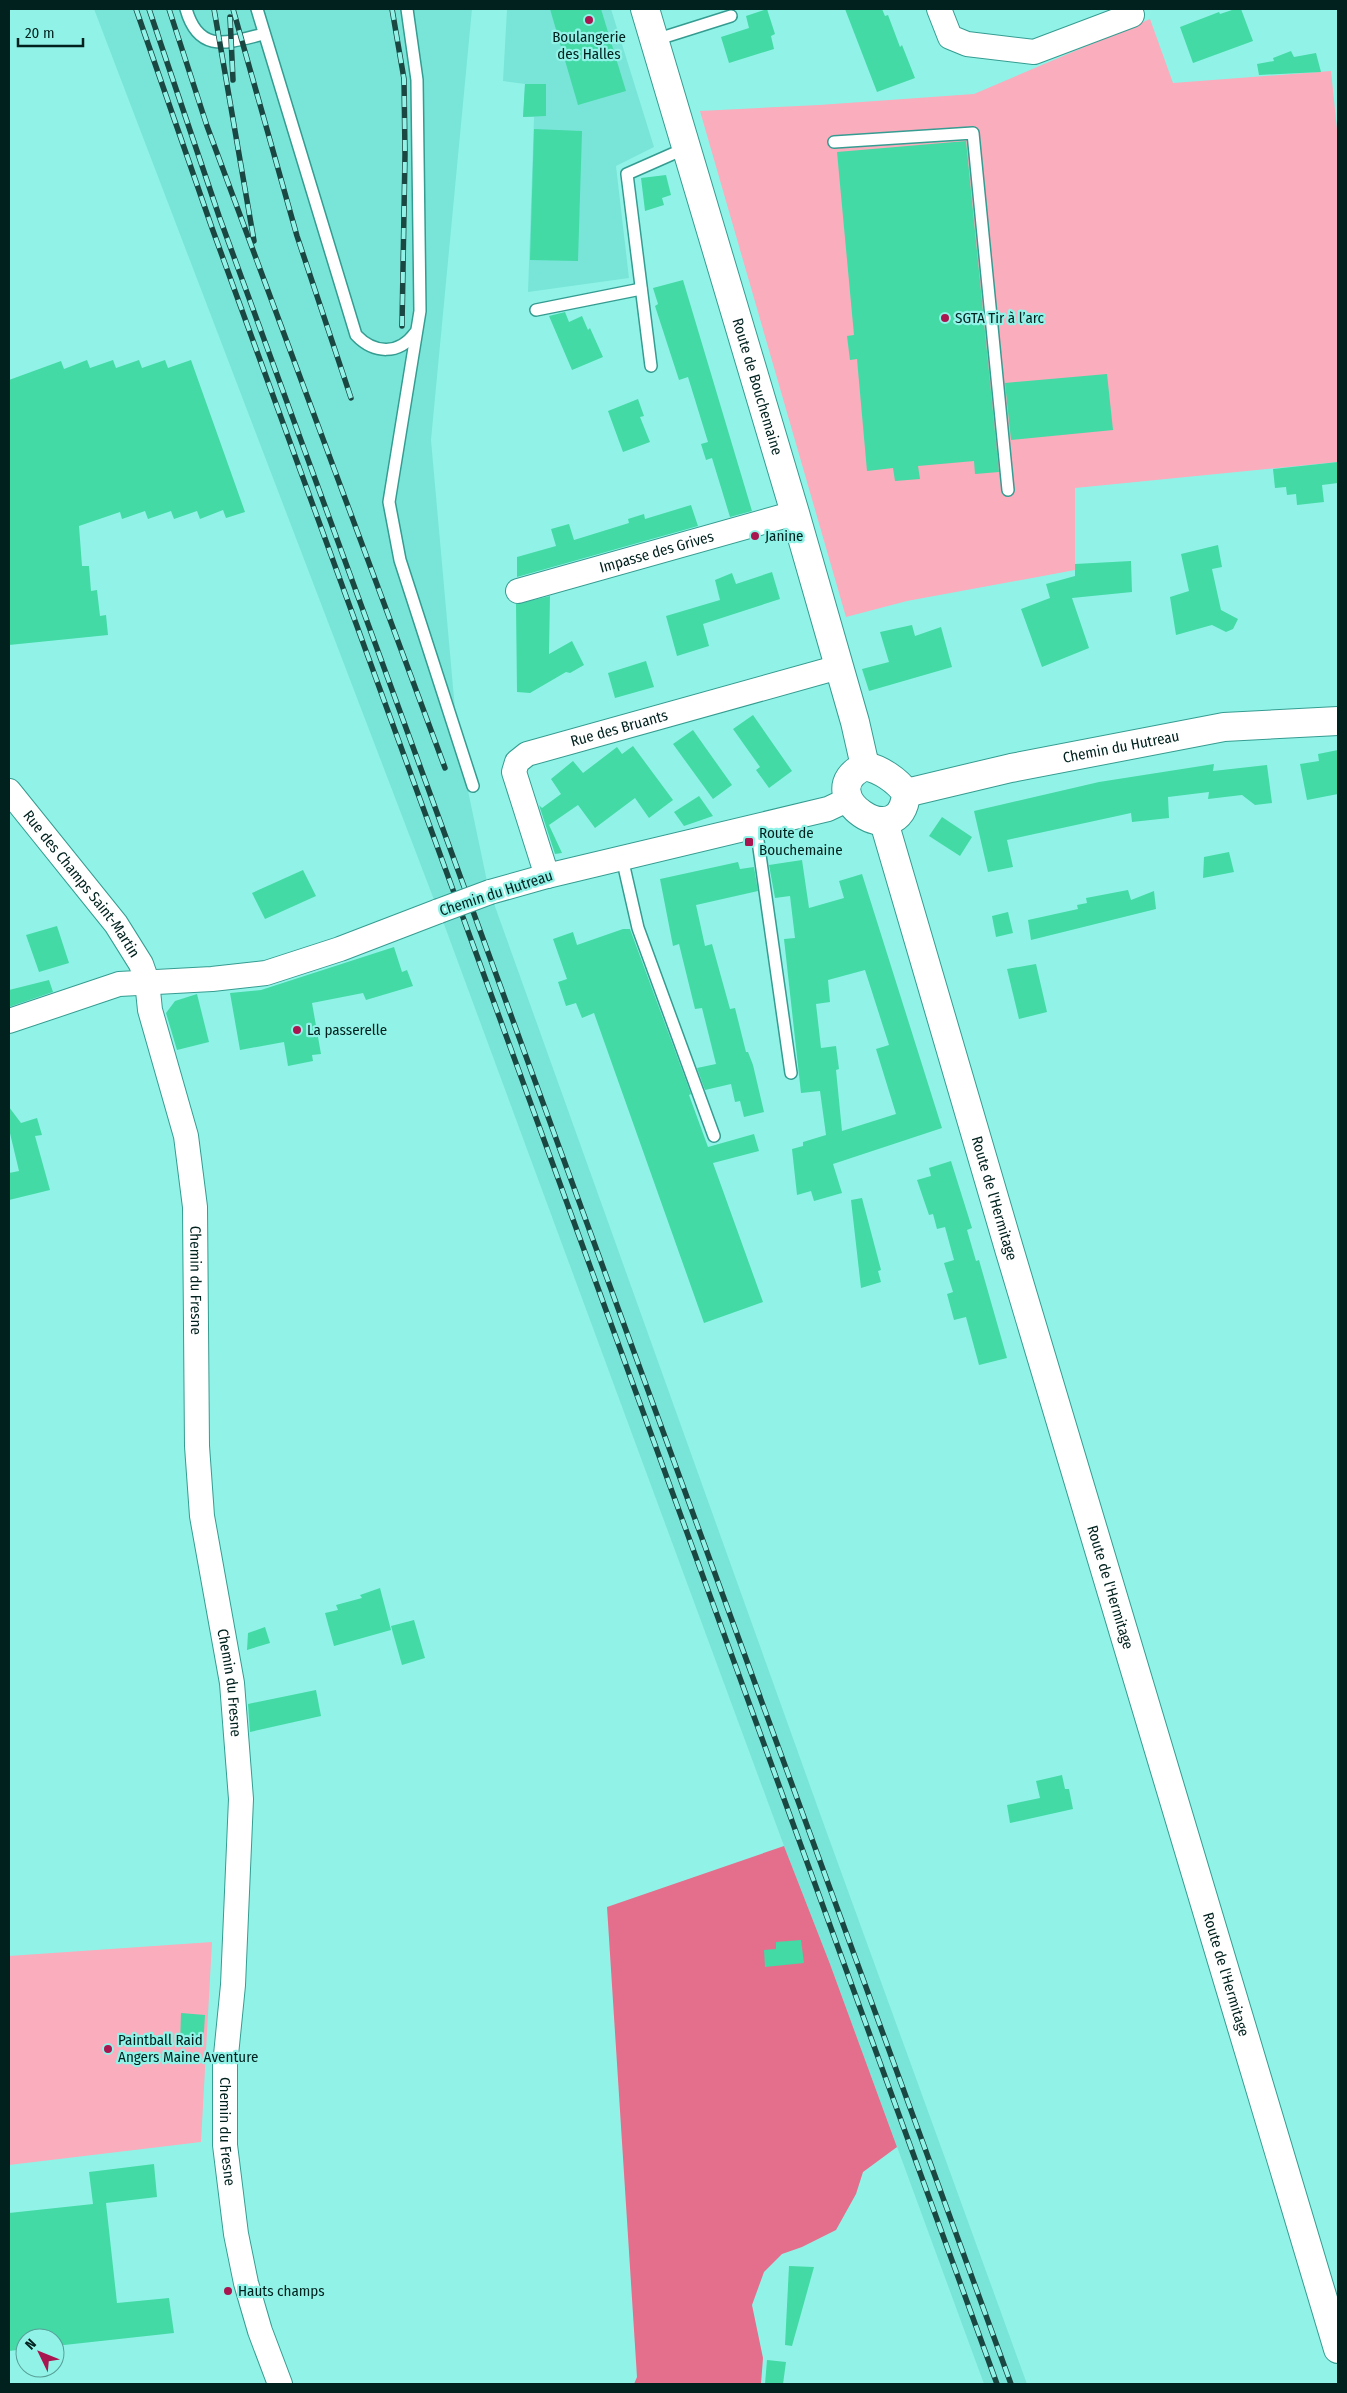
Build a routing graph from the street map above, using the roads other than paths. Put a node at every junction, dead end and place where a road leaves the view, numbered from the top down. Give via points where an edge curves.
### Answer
1 (186, 9) edge
2 (257, 9) edge
3 (407, 9) edge
4 (645, 9) edge
5 (939, 9) edge
6 (1137, 11) edge
7 (731, 16) dead end
8 (264, 34) junction
9 (654, 40) junction
10 (834, 142) dead end
11 (686, 148) junction
12 (641, 289) junction
13 (536, 310) dead end
14 (416, 331) junction
15 (651, 366) dead end
16 (1008, 490) dead end
17 (796, 513) junction
18 (518, 591) dead end
19 (839, 667) junction
20 (1338, 721) edge
21 (865, 766) junction
22 (473, 786) dead end
23 (9, 791) edge
24 (906, 792) junction
25 (847, 800) junction
26 (884, 822) junction
27 (756, 827) junction
28 (622, 858) junction
29 (547, 876) junction
30 (147, 981) junction
31 (9, 1021) edge
32 (791, 1073) dead end
33 (714, 1136) dead end
34 (1338, 2349) edge
35 (280, 2384) edge

1 - 8 lane via 196,29 212,41 232,42
2 - 8 lane
3 - 14 lane via 417,80 420,311
4 - 9 street, Route de Bouchemaine
5 - 6 street via 950,37 967,44 1034,52
7 - 9 lane
8 - 14 lane via 356,335 370,347 389,350 405,344
9 - 11 street, Route de Bouchemaine
10 - 16 lane via 973,133
11 - 12 lane via 627,174
11 - 17 street, Route de Bouchemaine
12 - 13 lane
12 - 15 lane
14 - 22 lane via 389,502 400,560
17 - 18 street, Impasse des Grives
17 - 19 street, Route de Bouchemaine
19 - 21 street, Route de Bouchemaine
19 - 29 street, Rue des Bruants via 521,757 514,772
20 - 24 street, Chemin du Hutreau via 1224,727
21 - 24 street via 899,784
21 - 25 street via 849,777 845,789
23 - 30 street, Rue des Champs Saint-Martin via 116,924
24 - 26 street via 902,811
25 - 26 street via 875,821
25 - 27 street, Chemin du Hutreau via 828,809
26 - 34 street, Route de l'Hermitage
27 - 28 street, Chemin du Hutreau
27 - 32 lane
28 - 29 street, Chemin du Hutreau
28 - 33 lane via 638,928
29 - 30 street, Chemin du Hutreau, bridge via 490,892 340,949 266,972 212,979
30 - 31 street, Chemin du Hutreau via 119,984
30 - 35 street, Chemin du Fresne via 150,1010 186,1136 194,1198 197,1446 202,1516 232,1683 241,1799 233,1985 225,2065 225,2145 246,2283

